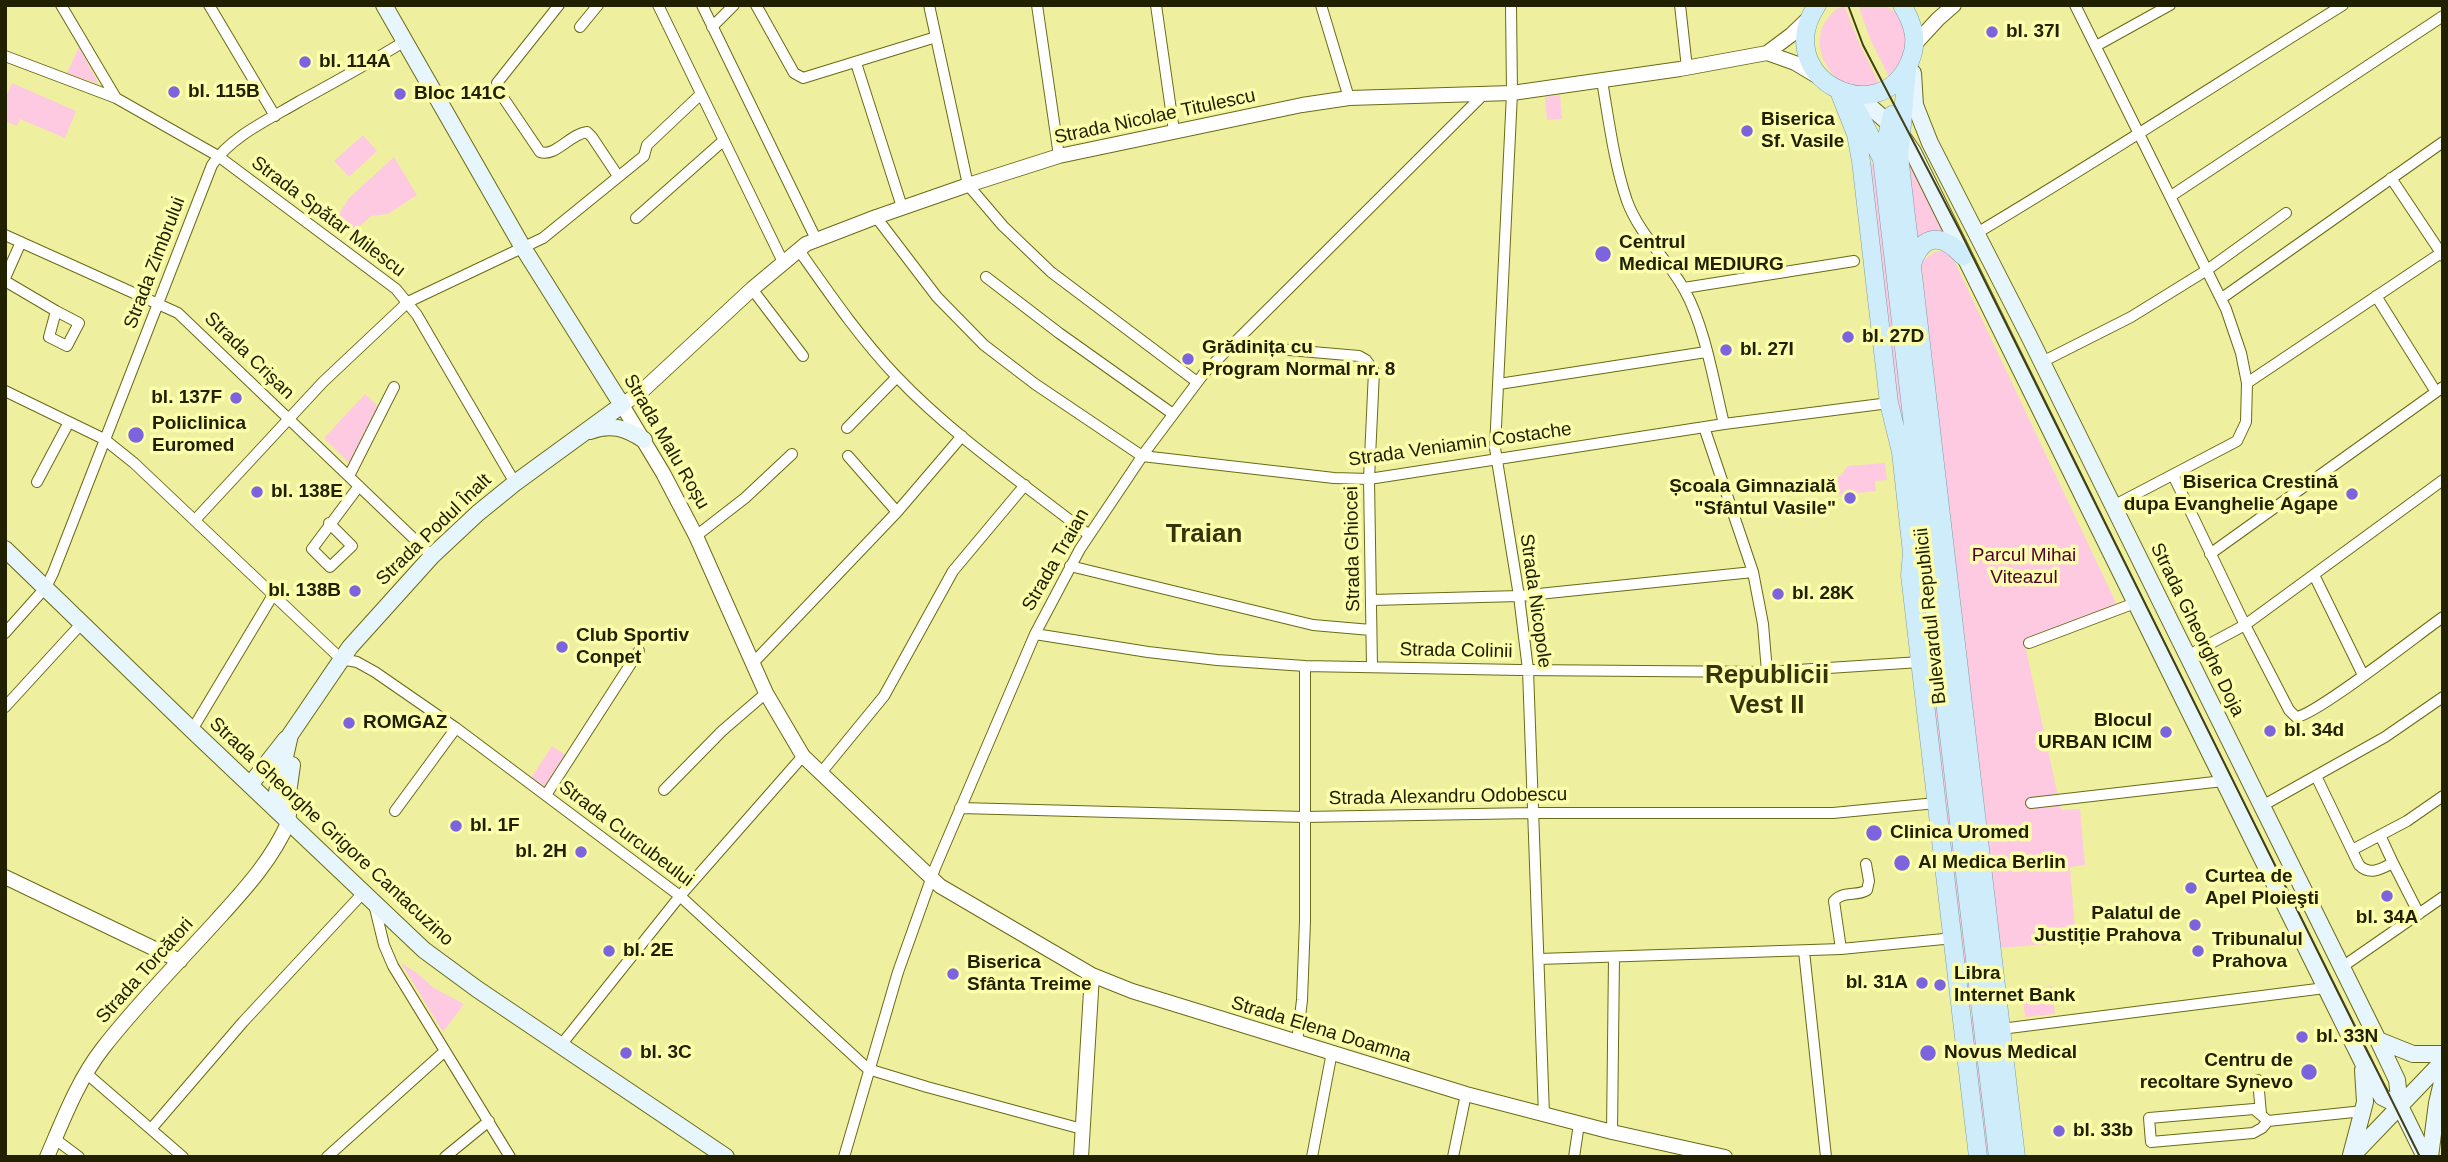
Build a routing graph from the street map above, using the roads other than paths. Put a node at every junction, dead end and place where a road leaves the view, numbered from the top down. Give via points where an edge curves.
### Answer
1 (61, 5) edge
2 (209, 5) edge
3 (384, 5) edge
4 (559, 5) edge
5 (598, 5) edge
6 (658, 5) edge
7 (702, 5) edge
8 (734, 5) edge
9 (756, 5) edge
10 (929, 5) edge
11 (1037, 5) edge
12 (1156, 5) edge
13 (1321, 5) edge
14 (1511, 5) edge
15 (1680, 5) edge
16 (1902, 5) edge
17 (1954, 5) edge
18 (2075, 5) edge
19 (2170, 5) edge
20 (2343, 5) edge
21 (1814, 10) edge
22 (2443, 16) edge
23 (580, 27) dead end
24 (712, 27) junction
25 (936, 37) junction
26 (405, 41) junction
27 (2096, 46) junction
28 (1767, 53) junction
29 (5, 56) edge
30 (856, 63) junction
31 (1908, 63) junction
32 (1687, 68) junction
33 (1820, 78) junction
34 (1602, 81) junction
35 (1512, 93) junction
36 (701, 94) junction
37 (1483, 94) junction
38 (1849, 94) junction
39 (117, 98) junction
40 (1349, 98) junction
41 (275, 116) junction
42 (1895, 128) junction
43 (1174, 131) junction
44 (2140, 135) junction
45 (723, 141) junction
46 (2443, 142) edge
47 (218, 156) junction
48 (1059, 156) junction
49 (1882, 159) junction
50 (618, 176) junction
51 (2391, 178) junction
52 (968, 185) junction
53 (2171, 196) junction
54 (902, 207) junction
55 (2286, 213) dead end
56 (876, 217) junction
57 (636, 218) dead end
58 (1977, 233) junction
59 (5, 235) edge
60 (816, 239) junction
61 (21, 242) junction
62 (522, 246) junction
63 (798, 249) junction
64 (2442, 255) edge
65 (1964, 256) junction
66 (1854, 261) dead end
67 (783, 262) junction
68 (1912, 264) junction
69 (2207, 270) junction
70 (986, 277) dead end
71 (5, 280) edge
72 (1684, 288) junction
73 (752, 289) junction
74 (2376, 296) junction
75 (2221, 298) junction
76 (408, 302) junction
77 (159, 303) junction
78 (56, 312) dead end
79 (1231, 345) junction
80 (1706, 352) junction
81 (803, 356) dead end
82 (2042, 362) junction
83 (897, 377) junction
84 (1197, 382) junction
85 (2247, 383) junction
86 (1499, 384) junction
87 (394, 387) dead end
88 (2439, 389) edge
89 (5, 391) edge
90 (1889, 402) junction
91 (622, 405) junction
92 (1173, 414) junction
93 (289, 419) junction
94 (69, 422) junction
95 (1724, 424) junction
96 (1704, 427) junction
97 (846, 428) dead end
98 (582, 435) junction
99 (962, 436) junction
100 (104, 439) junction
101 (644, 440) junction
102 (793, 454) dead end
103 (848, 456) dead end
104 (1142, 456) junction
105 (1496, 460) junction
106 (2174, 475) junction
107 (349, 476) junction
108 (1370, 479) junction
109 (2443, 480) edge
110 (37, 482) dead end
111 (515, 483) junction
112 (1025, 485) junction
113 (359, 486) junction
114 (2113, 506) junction
115 (897, 512) junction
116 (195, 520) junction
117 (329, 523) dead end
118 (1089, 535) junction
119 (696, 536) junction
120 (5, 549) edge
121 (2210, 554) junction
122 (432, 556) junction
123 (1070, 566) junction
124 (1753, 572) junction
125 (2314, 575) junction
126 (46, 587) junction
127 (273, 595) junction
128 (1519, 596) junction
129 (1372, 600) junction
130 (2135, 603) junction
131 (2443, 617) edge
132 (82, 623) junction
133 (2245, 625) junction
134 (1371, 630) junction
135 (5, 633) edge
136 (1035, 634) junction
137 (2029, 643) dead end
138 (639, 651) dead end
139 (2187, 656) junction
140 (341, 659) junction
141 (1920, 662) junction
142 (753, 663) junction
143 (1305, 666) junction
144 (1372, 667) junction
145 (1528, 670) junction
146 (1767, 672) junction
147 (2363, 675) junction
148 (766, 693) junction
149 (2443, 697) edge
150 (5, 707) edge
151 (303, 714) junction
152 (456, 728) junction
153 (192, 730) junction
154 (289, 735) junction
155 (803, 756) junction
156 (820, 774) junction
157 (2316, 776) junction
158 (2222, 781) junction
159 (250, 785) junction
160 (664, 790) dead end
161 (546, 795) junction
162 (2443, 796) edge
163 (1936, 803) junction
164 (2031, 803) dead end
165 (2262, 806) junction
166 (960, 808) junction
167 (395, 811) dead end
168 (1532, 813) junction
169 (1304, 817) junction
170 (289, 821) junction
171 (2380, 835) junction
172 (2352, 850) junction
173 (2393, 863) junction
174 (1866, 864) dead end
175 (5, 877) edge
176 (931, 879) junction
177 (680, 896) junction
178 (2443, 897) edge
179 (368, 898) junction
180 (2419, 914) junction
181 (1954, 938) junction
182 (1841, 949) junction
183 (1804, 951) junction
184 (1614, 957) junction
185 (1539, 959) junction
186 (180, 961) junction
187 (2342, 967) junction
188 (1092, 975) junction
189 (2325, 988) junction
190 (2001, 1029) junction
191 (2378, 1040) junction
192 (1297, 1042) junction
193 (561, 1045) junction
194 (445, 1051) junction
195 (1332, 1052) junction
196 (2443, 1054) edge
197 (2362, 1061) junction
198 (2443, 1061) edge
199 (869, 1069) junction
200 (86, 1073) junction
201 (2443, 1078) edge
202 (2258, 1080) dead end
203 (1466, 1094) junction
204 (2400, 1106) junction
205 (2363, 1111) junction
206 (1544, 1115) junction
207 (2264, 1117) junction
208 (489, 1121) junction
209 (1578, 1124) junction
210 (150, 1129) junction
211 (1083, 1129) junction
212 (1612, 1132) junction
213 (55, 1139) junction
214 (47, 1157) edge
215 (79, 1157) edge
216 (183, 1157) edge
217 (327, 1157) edge
218 (444, 1157) edge
219 (510, 1157) edge
220 (726, 1157) edge
221 (844, 1157) edge
222 (1081, 1157) edge
223 (1312, 1157) edge
224 (1453, 1157) edge
225 (1574, 1157) edge
226 (1725, 1157) edge
227 (1826, 1157) edge
228 (1978, 1157) edge
229 (1998, 1157) edge
230 (2016, 1157) edge
231 (2351, 1157) edge
232 (2428, 1157) edge

1 - 39 street, Strada Spătar Milescu
2 - 41 street
3 - 26 main road, Strada Malu Roșu
4 - 50 street via 497,83 500,93 540,152 548,153 587,132
5 - 23 street
6 - 36 street
7 - 24 street
8 - 24 street
9 - 30 street via 799,77
10 - 25 street
11 - 48 street
12 - 43 street
13 - 40 street
14 - 35 street, Strada Nicopole
15 - 32 street
16 - 31 main road via 1914,30
17 - 31 street via 1938,19
18 - 27 street
19 - 27 street
20 - 44 street
21 - 28 street, Strada Nicolae Titulescu
21 - 33 main road via 1805,48
22 - 53 street
24 - 60 street
25 - 30 street
25 - 52 street
26 - 41 street, Strada Zimbrului
26 - 62 main road, Strada Malu Roșu
27 - 44 street
28 - 32 street, Strada Nicolae Titulescu
28 - 33 street
29 - 39 street, Strada Spătar Milescu
30 - 54 street
31 - 38 main road via 1882,90
31 - 42 main road, Bulevardul Republicii
31 - 58 main road, Strada Gheorghe Doja via 1920,122
32 - 34 street, Strada Nicolae Titulescu
33 - 38 main road
34 - 35 street, Strada Nicolae Titulescu
34 - 72 street via 1627,202 1638,225
35 - 37 street, Strada Nicolae Titulescu
35 - 86 street, Strada Nicopole
36 - 45 street
36 - 50 street
37 - 40 street, Strada Nicolae Titulescu
37 - 79 street, Strada Traian
38 - 42 main road, Strada Gheorghe Doja
38 - 49 main road, Bulevardul Republicii
38 - 90 main road, Bulevardul Republicii
39 - 47 street, Strada Spătar Milescu
40 - 43 street, Strada Nicolae Titulescu
41 - 47 street, Strada Zimbrului
42 - 49 main road, Bulevardul Republicii
42 - 65 main road, Strada Gheorghe Doja via 1913,152
42 - 68 main road, Bulevardul Republicii
43 - 48 street, Strada Nicolae Titulescu
44 - 53 street
44 - 58 street
45 - 57 street
45 - 67 street
46 - 51 street
47 - 76 street, Strada Spătar Milescu
47 - 77 street, Strada Zimbrului
48 - 52 street, Strada Nicolae Titulescu
49 - 229 main road, Bulevardul Republicii
50 - 62 street via 543,238
51 - 64 street
51 - 75 street
52 - 54 street, Strada Nicolae Titulescu
52 - 84 street via 1051,272
53 - 69 street
54 - 56 street, Strada Nicolae Titulescu
55 - 69 street
56 - 60 street, Strada Nicolae Titulescu
56 - 104 street, Strada Veniamin Costache via 937,297 975,336 1035,384
58 - 82 main road, Strada Gheorghe Doja
59 - 61 street, Strada Crișan
60 - 63 street, Strada Nicolae Titulescu
61 - 71 street
61 - 77 street, Strada Crișan
62 - 76 street
62 - 91 main road, Strada Malu Roșu
63 - 67 street, Strada Nicolae Titulescu
63 - 83 street via 854,328
64 - 74 street
65 - 68 main road via 1953,244 1933,239 1917,251
65 - 130 main road, Strada Gheorghe Doja
66 - 72 street
67 - 73 street, Strada Nicolae Titulescu
68 - 190 main road, Bulevardul Republicii
69 - 75 street
69 - 82 street via 2131,317
70 - 92 street
71 - 78 street
72 - 80 street
73 - 81 street
73 - 91 street, Strada Nicolae Titulescu
74 - 85 street
74 - 88 street
75 - 85 street
76 - 93 street
76 - 111 street, Strada Spătar Milescu
77 - 93 street, Strada Crișan via 178,313
77 - 100 street, Strada Zimbrului
79 - 84 street, Strada Traian
79 - 108 street, Strada Ghiocei via 1366,360 1375,378
80 - 86 street
80 - 95 street
82 - 114 main road, Strada Gheorghe Doja
83 - 97 street
83 - 99 street
84 - 92 street, Strada Traian
85 - 106 street via 2246,422 2237,441
86 - 105 street, Strada Nicopole
87 - 107 street
88 - 121 street
89 - 94 street
90 - 95 street, Strada Veniamin Costache
90 - 141 main road, Bulevardul Republicii via 1901,452
91 - 98 main road, Strada Podul Înalt
91 - 101 street, Strada Malu Roșu
92 - 104 street, Strada Traian
93 - 107 street, Strada Crișan
93 - 116 street
94 - 100 street
94 - 110 street
95 - 96 street, Strada Veniamin Costache
96 - 105 street, Strada Veniamin Costache
96 - 124 street
98 - 101 main road via 598,428 620,428
98 - 111 main road, Strada Podul Înalt
99 - 112 street
99 - 115 street
100 - 116 street
100 - 126 street, Strada Zimbrului
101 - 119 street, Strada Malu Roșu
102 - 119 street
103 - 115 street
104 - 108 street, Strada Veniamin Costache
104 - 118 street, Strada Traian
105 - 108 street, Strada Veniamin Costache
105 - 128 street, Strada Nicopole
106 - 114 street
106 - 121 street
107 - 113 street, Strada Crișan
108 - 129 street, Strada Ghiocei
109 - 125 street
111 - 122 main road, Strada Podul Înalt
112 - 118 street
112 - 156 street via 954,571 884,696
113 - 117 street
113 - 122 street, Strada Crișan
114 - 139 main road, Strada Gheorghe Doja
115 - 142 street
116 - 127 street
118 - 123 street, Strada Traian
119 - 142 street, Strada Malu Roșu
120 - 126 main road, Strada Gheorghe Grigore Cantacuzino
121 - 133 street
122 - 140 main road, Strada Podul Înalt
123 - 134 street via 1313,625
123 - 136 street, Strada Traian
124 - 128 street
124 - 146 street
125 - 133 street
125 - 147 street
126 - 132 main road, Strada Gheorghe Grigore Cantacuzino
126 - 135 street
127 - 140 street
127 - 153 street
128 - 129 street
128 - 145 street, Strada Nicopole
129 - 134 street, Strada Ghiocei
130 - 137 street
130 - 158 main road, Strada Gheorghe Doja
131 - 147 street
132 - 150 street
132 - 153 main road, Strada Gheorghe Grigore Cantacuzino
133 - 139 street
133 - 147 street via 2296,717 2310,713
134 - 144 street, Strada Ghiocei
136 - 143 street, Strada Colinii via 1148,652
136 - 166 street, Strada Traian
138 - 161 street
139 - 165 main road, Strada Gheorghe Doja
140 - 151 main road, Strada Podul Înalt
140 - 152 street, Strada Curcubeului via 365,665
141 - 146 street, Strada Colinii
141 - 163 main road, Bulevardul Republicii
142 - 148 street, Strada Malu Roșu
143 - 144 street, Strada Colinii
143 - 169 street
144 - 145 street, Strada Colinii
145 - 146 street, Strada Colinii
145 - 168 street, Strada Nicopole
148 - 155 street, Strada Malu Roșu
148 - 160 street
149 - 157 street
151 - 154 main road, Strada Podul Înalt
151 - 170 main road, Strada Podul Înalt via 287,801
152 - 161 street, Strada Curcubeului
152 - 167 street
153 - 159 main road, Strada Gheorghe Grigore Cantacuzino
154 - 159 main road
154 - 170 main road, Strada Podul Înalt via 277,792
155 - 156 street, Strada Malu Roșu
155 - 177 street
156 - 176 street, Strada Malu Roșu
157 - 165 street
157 - 172 street
158 - 164 street
158 - 189 main road, Strada Gheorghe Doja
159 - 170 main road, Strada Gheorghe Grigore Cantacuzino
161 - 177 street, Strada Curcubeului
162 - 171 street
163 - 168 street, Strada Alexandru Odobescu via 1833,813
163 - 181 main road, Bulevardul Republicii
165 - 187 main road, Strada Gheorghe Doja
166 - 169 street, Strada Alexandru Odobescu
166 - 176 street, Strada Traian
168 - 169 street, Strada Alexandru Odobescu
168 - 185 street, Strada Nicopole
169 - 192 street via 1305,921
170 - 179 main road, Strada Gheorghe Grigore Cantacuzino
170 - 186 street, Strada Torcători via 268,860
171 - 172 street
171 - 173 street
172 - 173 street via 2364,870 2372,872
173 - 180 street
174 - 182 street via 1867,890 1840,895 1834,901
175 - 186 street
176 - 188 street, Strada Elena Doamna
176 - 199 street, Strada Traian
177 - 193 street
177 - 199 street, Strada Curcubeului
178 - 180 street
179 - 193 main road, Strada Gheorghe Grigore Cantacuzino via 440,962
179 - 194 street via 393,966
179 - 210 street via 243,1021
180 - 187 street
181 - 182 street
181 - 228 main road, Bulevardul Republicii
182 - 183 street
183 - 184 street
183 - 227 street
184 - 185 street
184 - 212 street
185 - 206 street, Strada Nicopole
186 - 200 street, Strada Torcători
187 - 191 main road, Strada Gheorghe Doja
188 - 192 street, Strada Elena Doamna
188 - 211 street
189 - 190 street
189 - 197 main road, Strada Gheorghe Doja
190 - 230 main road, Bulevardul Republicii
191 - 196 main road via 2413,1054
191 - 204 main road, Strada Gheorghe Doja via 2397,1080
192 - 195 street, Strada Elena Doamna
193 - 220 main road, Strada Gheorghe Grigore Cantacuzino
194 - 208 street
194 - 217 street
195 - 203 street, Strada Elena Doamna
195 - 223 street
197 - 204 main road, Strada Gheorghe Doja via 2382,1097
197 - 205 main road
198 - 204 main road
199 - 211 street
199 - 221 street, Strada Traian
200 - 210 street
200 - 213 street, Strada Torcători
201 - 232 main road
202 - 207 street
203 - 206 street, Strada Elena Doamna
203 - 224 street
204 - 231 main road
204 - 232 main road, Strada Gheorghe Doja
205 - 207 street
205 - 231 main road
206 - 209 street, Strada Elena Doamna
207 - 207 street via 2254,1109 2149,1118 2151,1142 2253,1133 2262,1128
208 - 218 street
208 - 219 street
209 - 212 street, Strada Elena Doamna
209 - 225 street
210 - 216 street
211 - 222 street
212 - 226 street, Strada Elena Doamna
213 - 214 street, Strada Torcători
213 - 215 street

